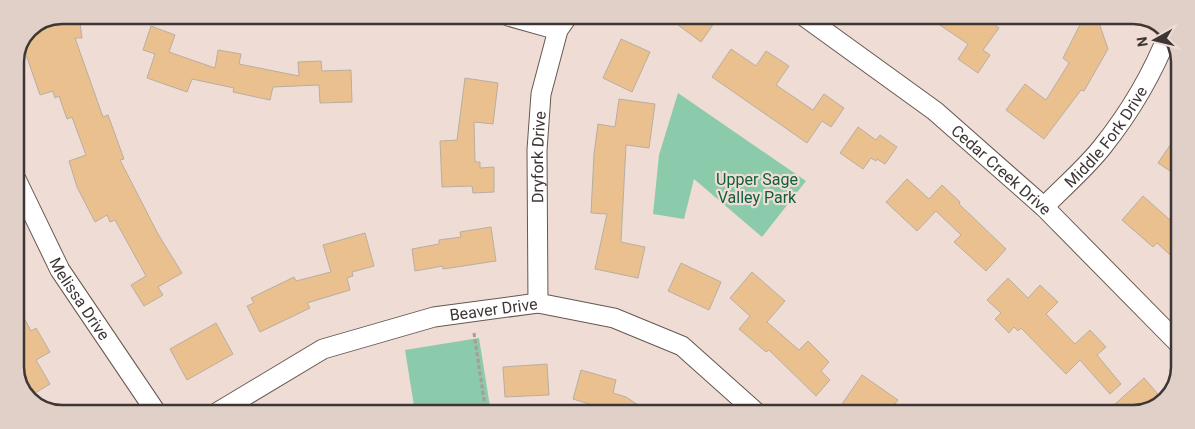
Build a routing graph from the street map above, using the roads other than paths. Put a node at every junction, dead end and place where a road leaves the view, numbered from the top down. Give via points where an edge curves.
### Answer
1 (563, 24) edge
2 (815, 24) edge
3 (1165, 42) edge
4 (24, 196) edge
5 (1044, 207) junction
6 (538, 303) junction
7 (1171, 336) edge
8 (151, 405) edge
9 (230, 405) edge
10 (747, 405) edge

1 - 6 street, Dryfork Drive via 541,94
2 - 5 street, Cedar Creek Drive via 935,111
3 - 5 street, Middle Fork Drive via 1124,117 1102,147
4 - 8 street, Melissa Drive via 60,270
5 - 7 street, Cedar Creek Drive
6 - 9 street, Beaver Drive via 434,317 323,350
6 - 10 street, Beaver Drive via 614,318 682,346

